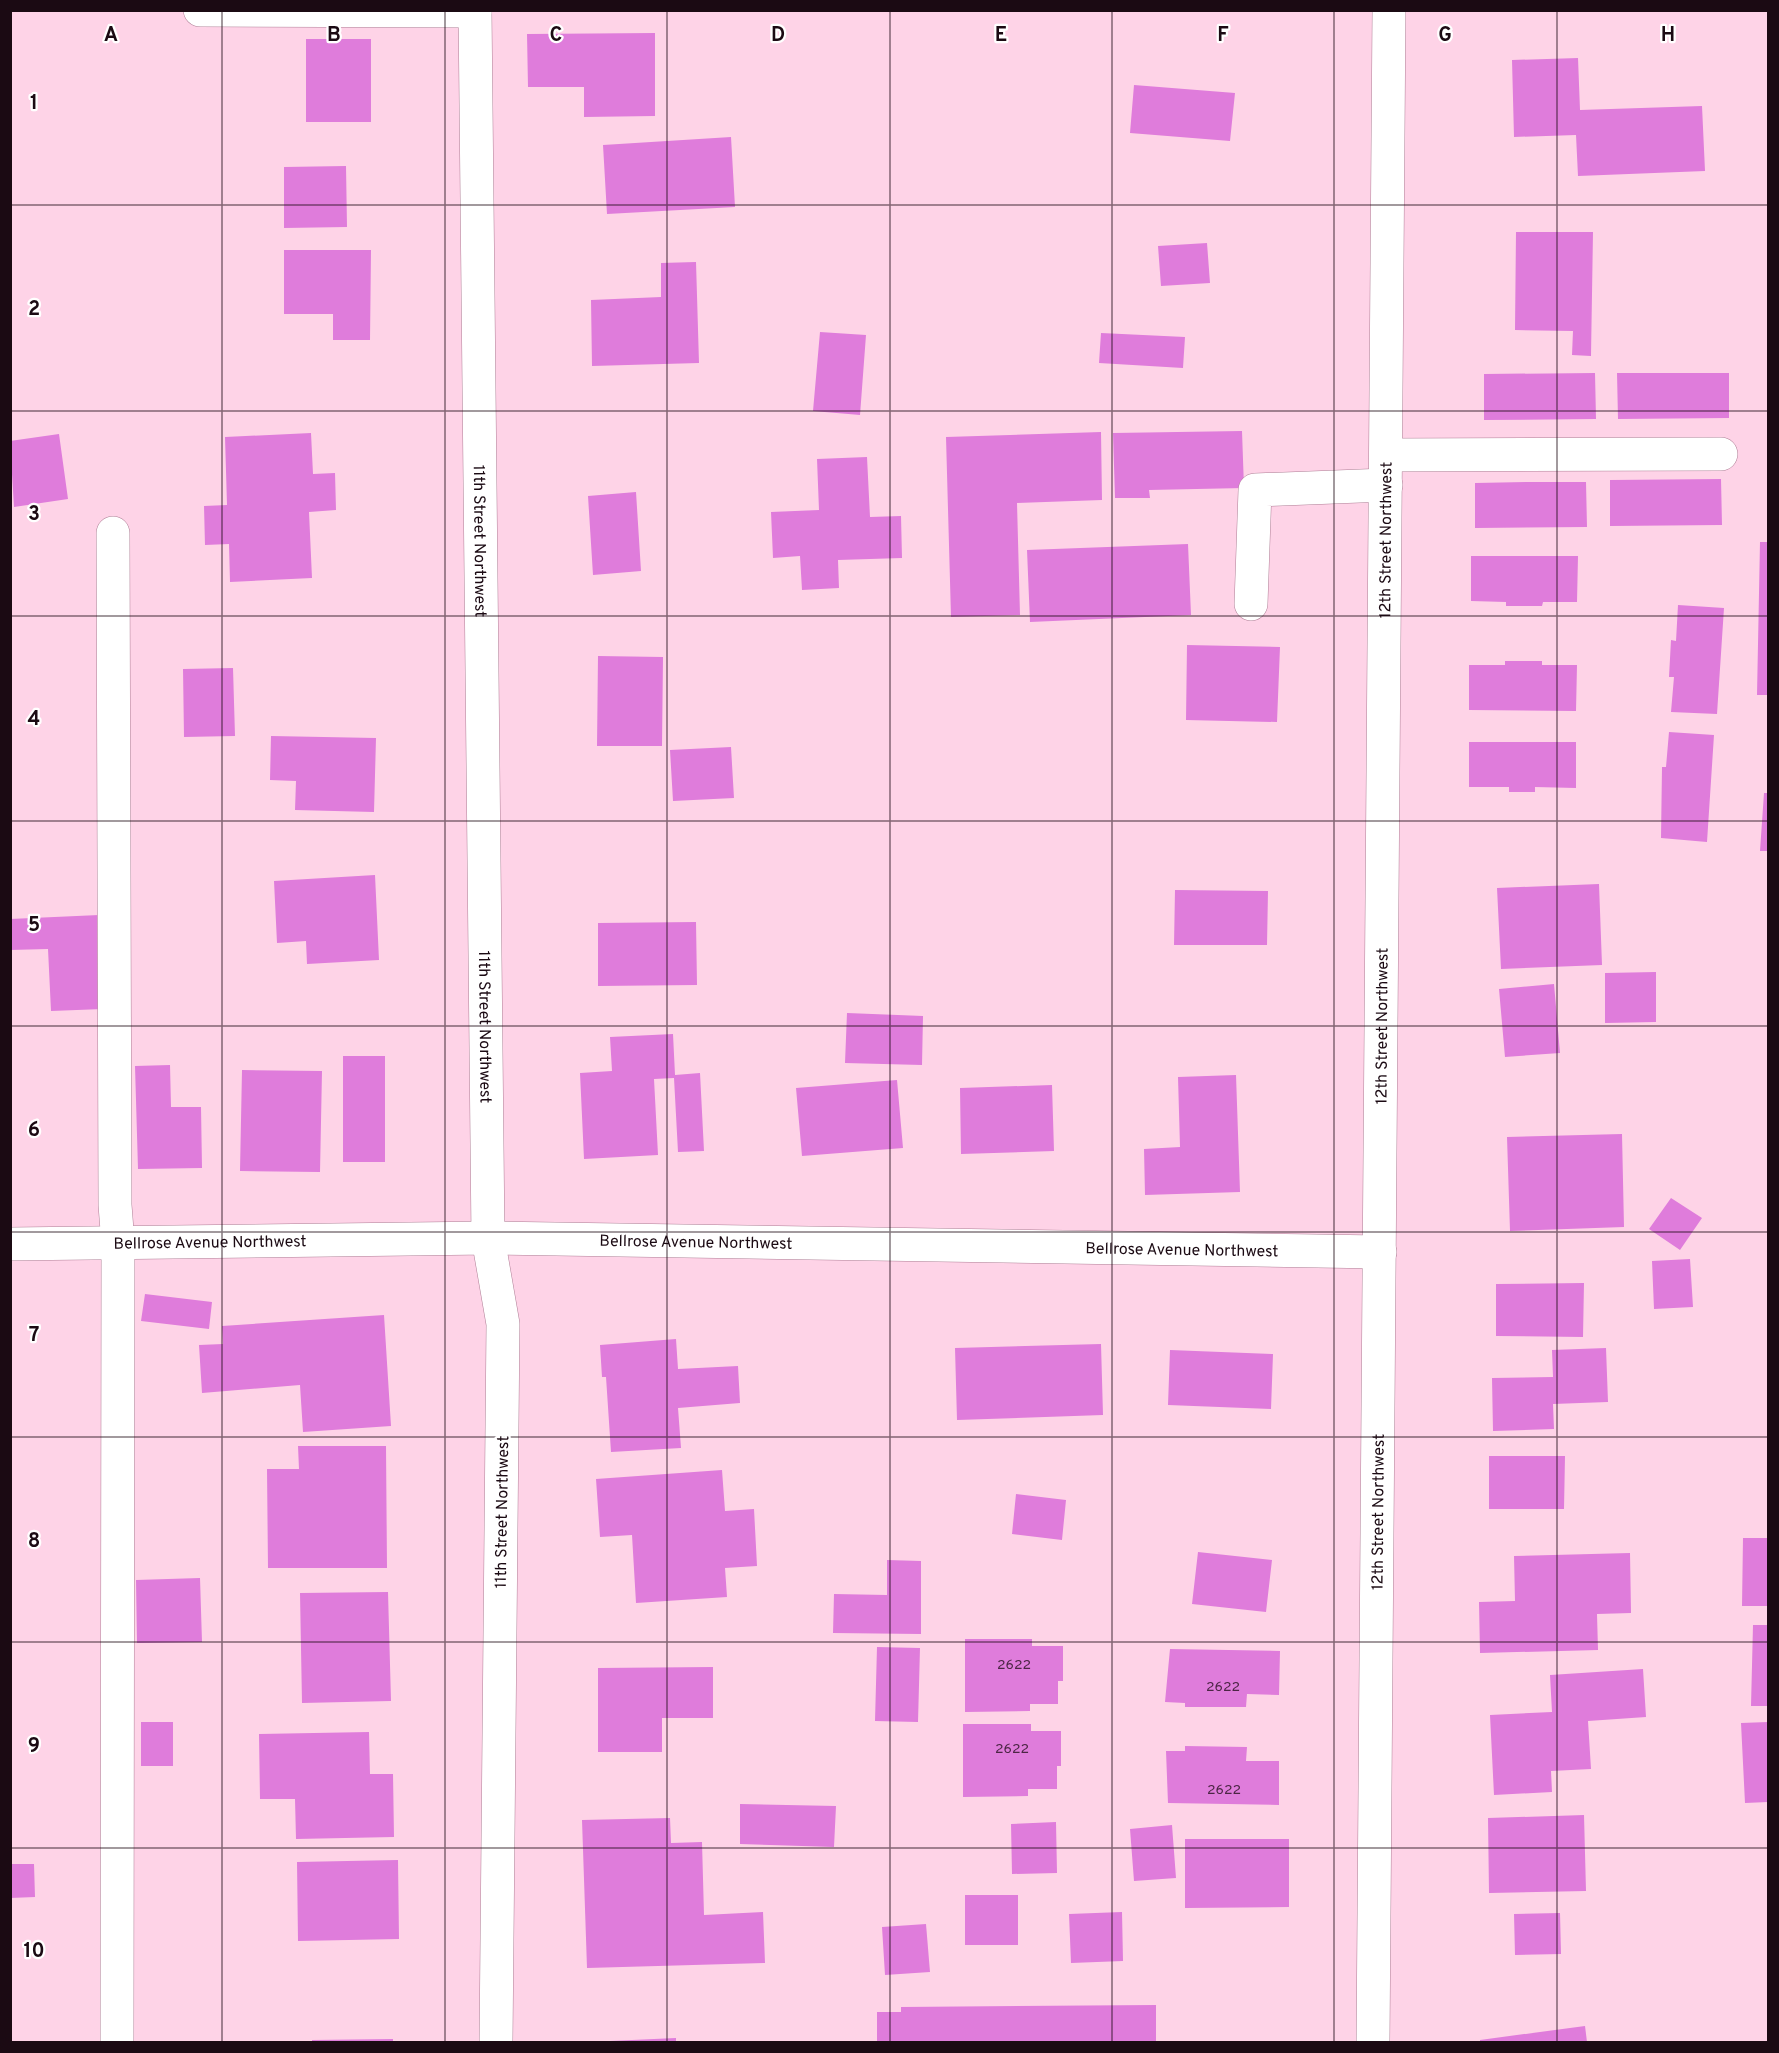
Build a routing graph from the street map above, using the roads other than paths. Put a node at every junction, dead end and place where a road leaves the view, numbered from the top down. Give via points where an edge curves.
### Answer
1 (200, 10) edge
2 (1389, 10) edge
3 (475, 11) edge
4 (1721, 454) dead end
5 (1386, 470) junction
6 (113, 533) dead end
7 (1251, 604) dead end
8 (488, 1238) junction
9 (118, 1243) junction
10 (10, 1244) edge
11 (1380, 1252) junction
12 (117, 2043) edge
13 (496, 2043) edge
14 (1373, 2043) edge

1 - 3 street
2 - 5 street, 12th Street Northwest
3 - 8 street, 11th Street Northwest
4 - 5 street
5 - 7 street via 1255,489
5 - 11 street, 12th Street Northwest
6 - 9 street
8 - 9 street, Bellrose Avenue Northwest
8 - 11 street, Bellrose Avenue Northwest
8 - 13 street, 11th Street Northwest via 503,1324
9 - 10 street, Bellrose Avenue Northwest
9 - 12 street
11 - 14 street, 12th Street Northwest

